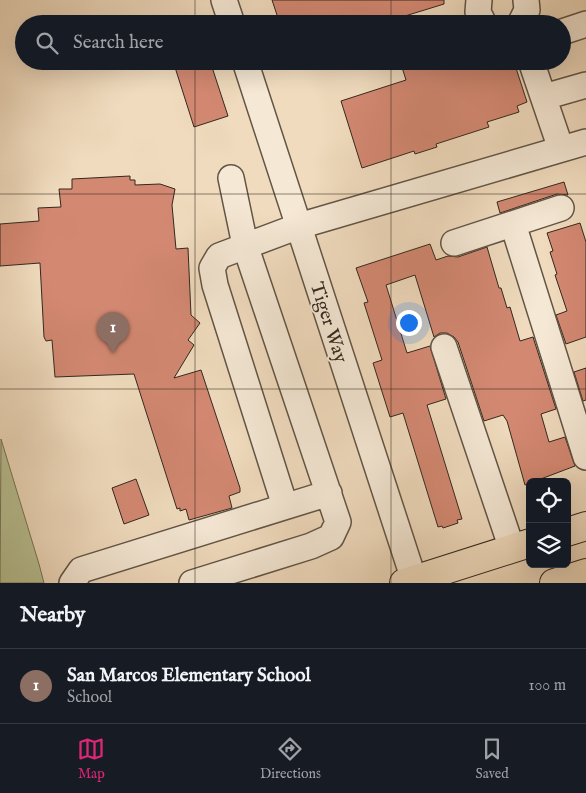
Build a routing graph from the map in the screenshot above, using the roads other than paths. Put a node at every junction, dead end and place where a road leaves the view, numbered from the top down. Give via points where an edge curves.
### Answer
1 (224, 0) edge
2 (479, 0) edge
3 (526, 0) edge
4 (229, 15) edge
5 (480, 15) edge
6 (524, 15) edge
7 (586, 24) edge
8 (571, 29) edge
9 (248, 70) edge
10 (534, 70) edge
11 (586, 85) edge
12 (544, 98) junction
13 (586, 142) edge
14 (561, 149) junction
15 (231, 178) dead end
16 (561, 208) dead end
17 (513, 224) junction
18 (299, 226) junction
19 (454, 243) dead end
20 (245, 245) junction
21 (444, 347) dead end
22 (586, 458) edge
23 (329, 493) junction
24 (285, 506) junction
25 (586, 526) edge
26 (571, 531) edge
27 (521, 546) edge
28 (586, 573) edge
29 (411, 582) edge
30 (558, 582) edge
31 (72, 583) edge
32 (192, 583) edge

1 - 4 street
2 - 5 street
3 - 6 street
7 - 8 street
9 - 18 street, Tiger Way
10 - 12 street
11 - 12 street
12 - 14 street
13 - 14 street
14 - 18 street
15 - 20 street
16 - 17 street
17 - 19 street
17 - 22 street
18 - 20 street
18 - 29 street, Tiger Way
20 - 23 street
20 - 24 street via 219,256 212,268 214,285
21 - 27 street
23 - 24 street
23 - 32 street via 338,522 331,537
24 - 31 street via 81,570
25 - 26 main road
27 - 29 main road
28 - 30 main road

